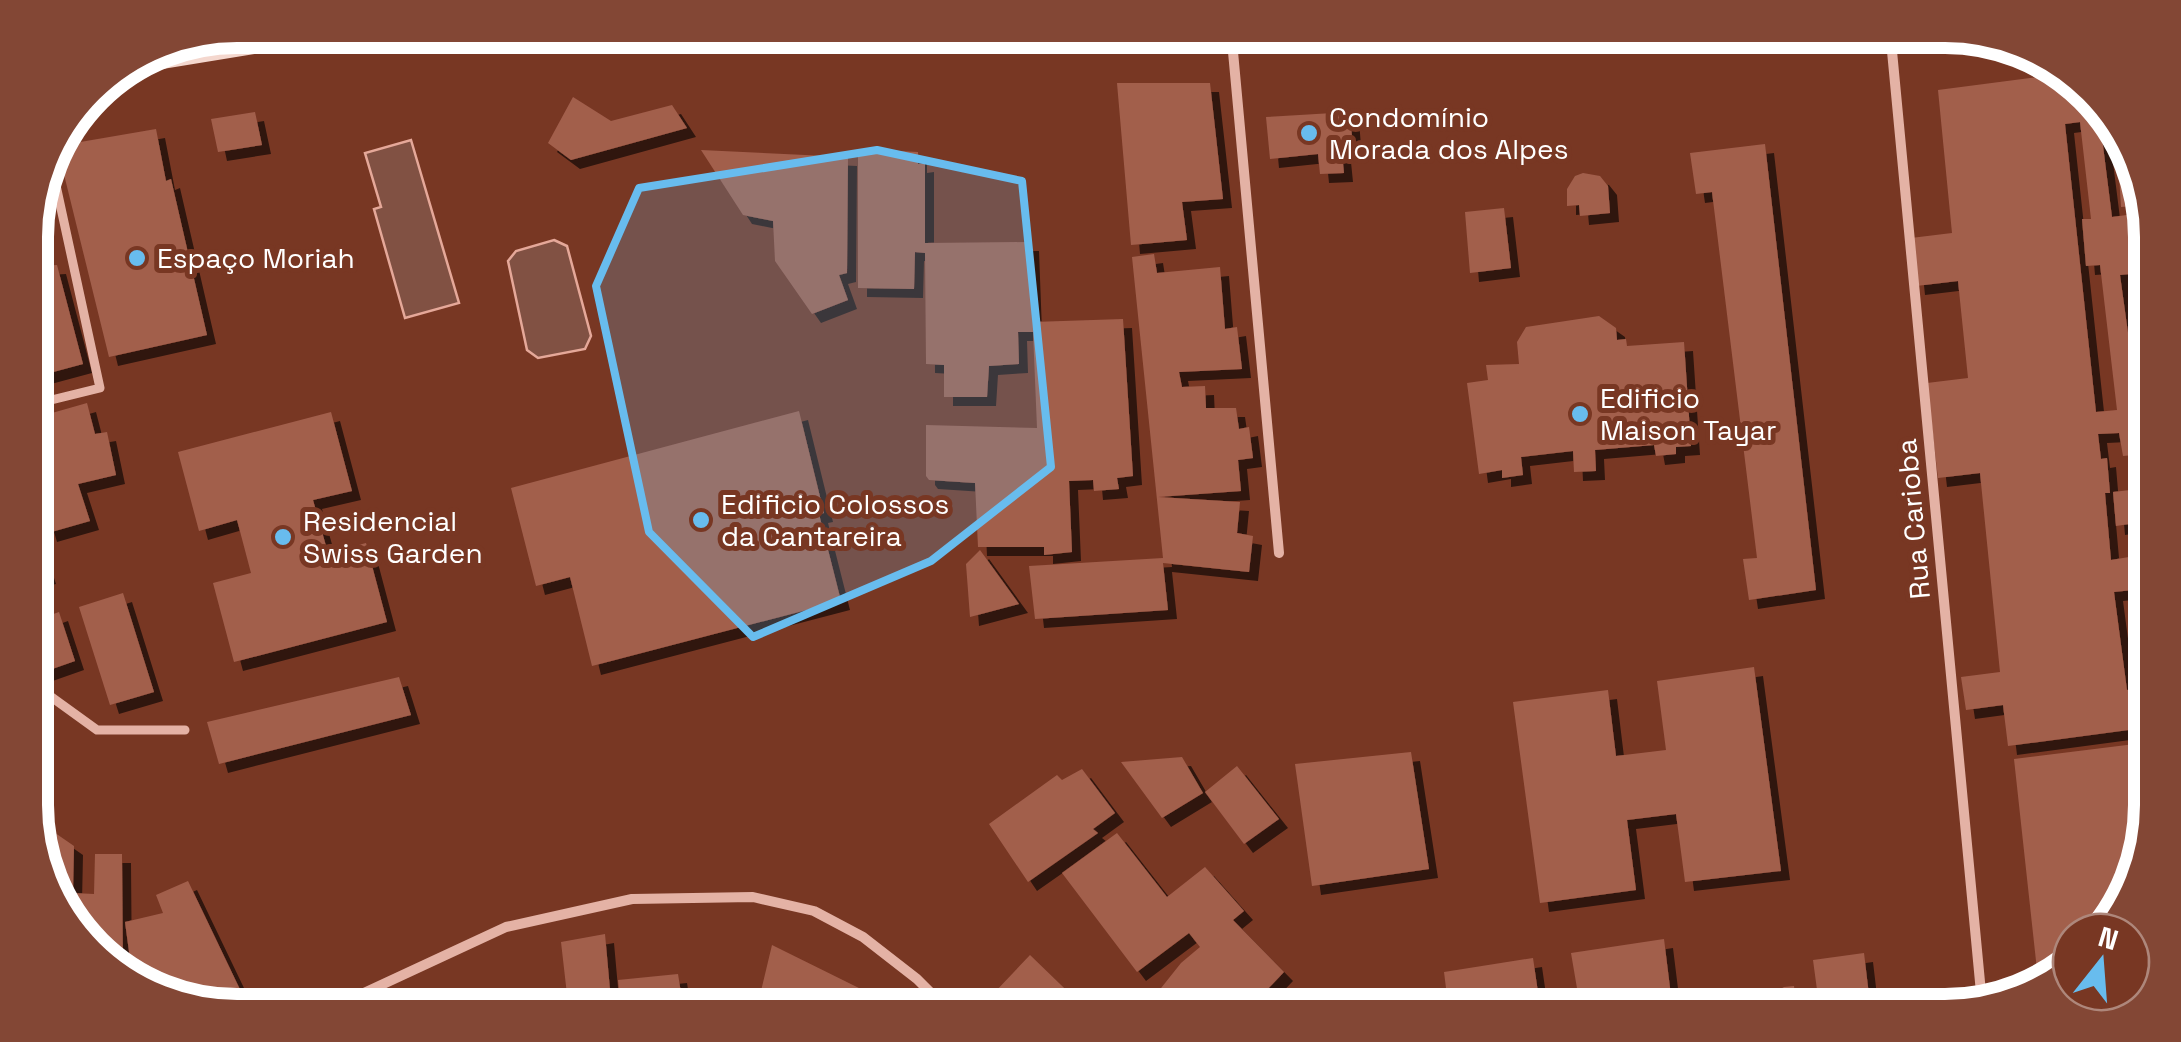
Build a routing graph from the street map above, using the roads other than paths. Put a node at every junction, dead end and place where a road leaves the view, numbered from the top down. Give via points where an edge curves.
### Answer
1 (229, 48) edge
2 (1233, 48) edge
3 (1892, 48) edge
4 (181, 56) edge
5 (56, 182) edge
6 (48, 402) edge
7 (1278, 553) dead end
8 (48, 695) edge
9 (186, 730) dead end
10 (1981, 991) edge
11 (361, 994) edge
12 (931, 994) edge

1 - 4 main road
2 - 7 street
3 - 10 street, Rua Carioba
5 - 6 street via 100,388
8 - 9 street via 97,730
11 - 12 street via 506,928 632,899 753,897 814,911 864,938

